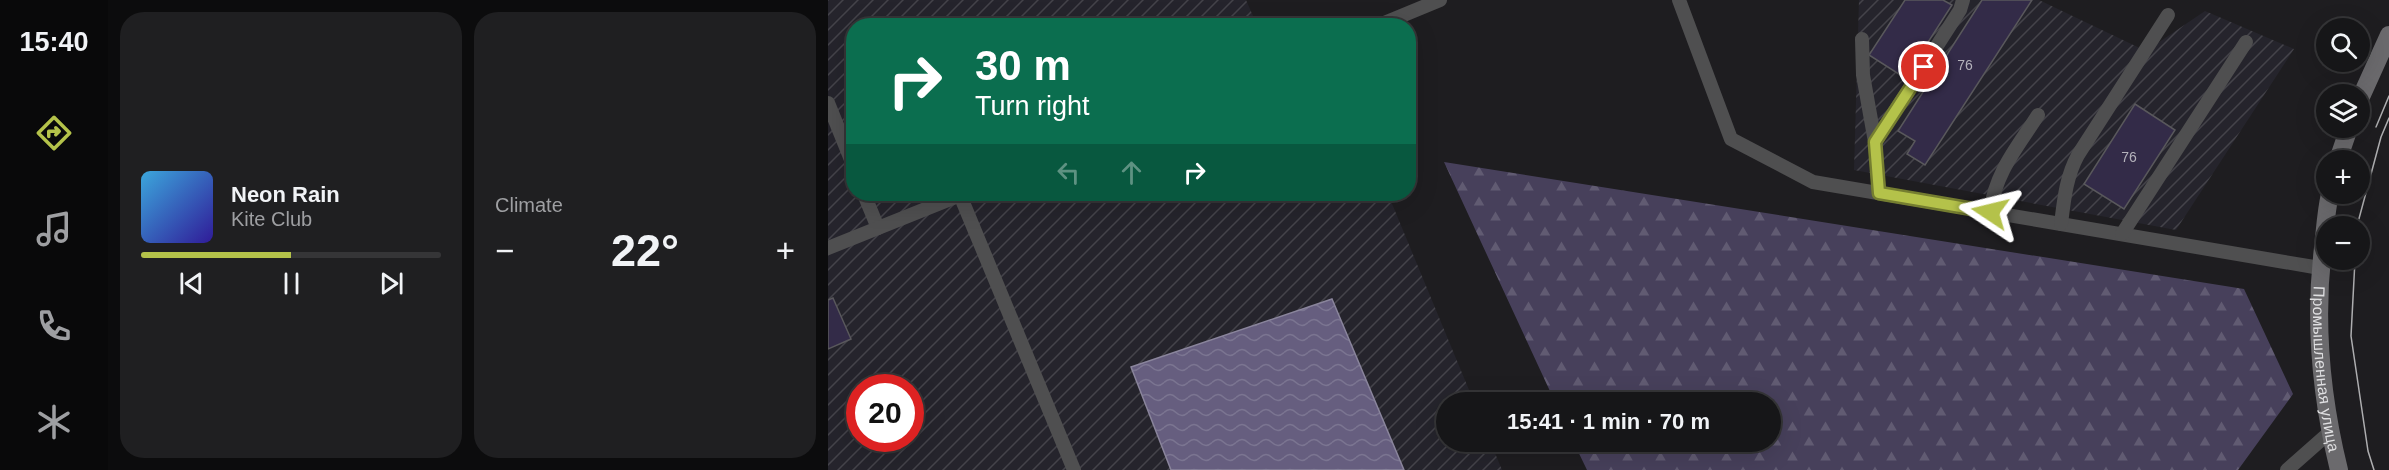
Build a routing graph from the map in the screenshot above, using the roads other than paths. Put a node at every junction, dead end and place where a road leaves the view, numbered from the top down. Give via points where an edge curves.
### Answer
1 (1440, 0) edge
2 (1679, 0) edge
3 (1963, 0) edge
4 (2168, 15) dead end
5 (1396, 18) edge
6 (2389, 35) edge
7 (1862, 39) dead end
8 (2246, 42) dead end
9 (2367, 84) edge
10 (828, 103) edge
11 (2038, 115) dead end
12 (1875, 142) junction
13 (846, 147) edge
14 (1879, 193) junction
15 (867, 201) edge
16 (944, 201) edge
17 (964, 201) edge
18 (1990, 212) junction
19 (2061, 224) junction
20 (878, 228) junction
21 (2122, 234) junction
22 (828, 248) edge
23 (2316, 267) edge
24 (2320, 270) edge
25 (2330, 432) junction
26 (1074, 470) edge
27 (2287, 470) edge
28 (2340, 470) edge

1 - 5 lane
2 - 14 lane via 1731,139 1813,182
3 - 12 lane
4 - 19 lane via 2070,170
6 - 9 street
7 - 12 lane via 1863,75
8 - 21 lane
10 - 13 lane
11 - 18 lane via 2001,173
12 - 14 lane
14 - 18 lane
15 - 20 lane
16 - 20 lane
17 - 26 lane
18 - 19 lane
19 - 21 lane
20 - 22 lane
21 - 23 lane
24 - 25 street, Промышленная улица via 2321,381
25 - 27 lane
25 - 28 street, Промышленная улица

